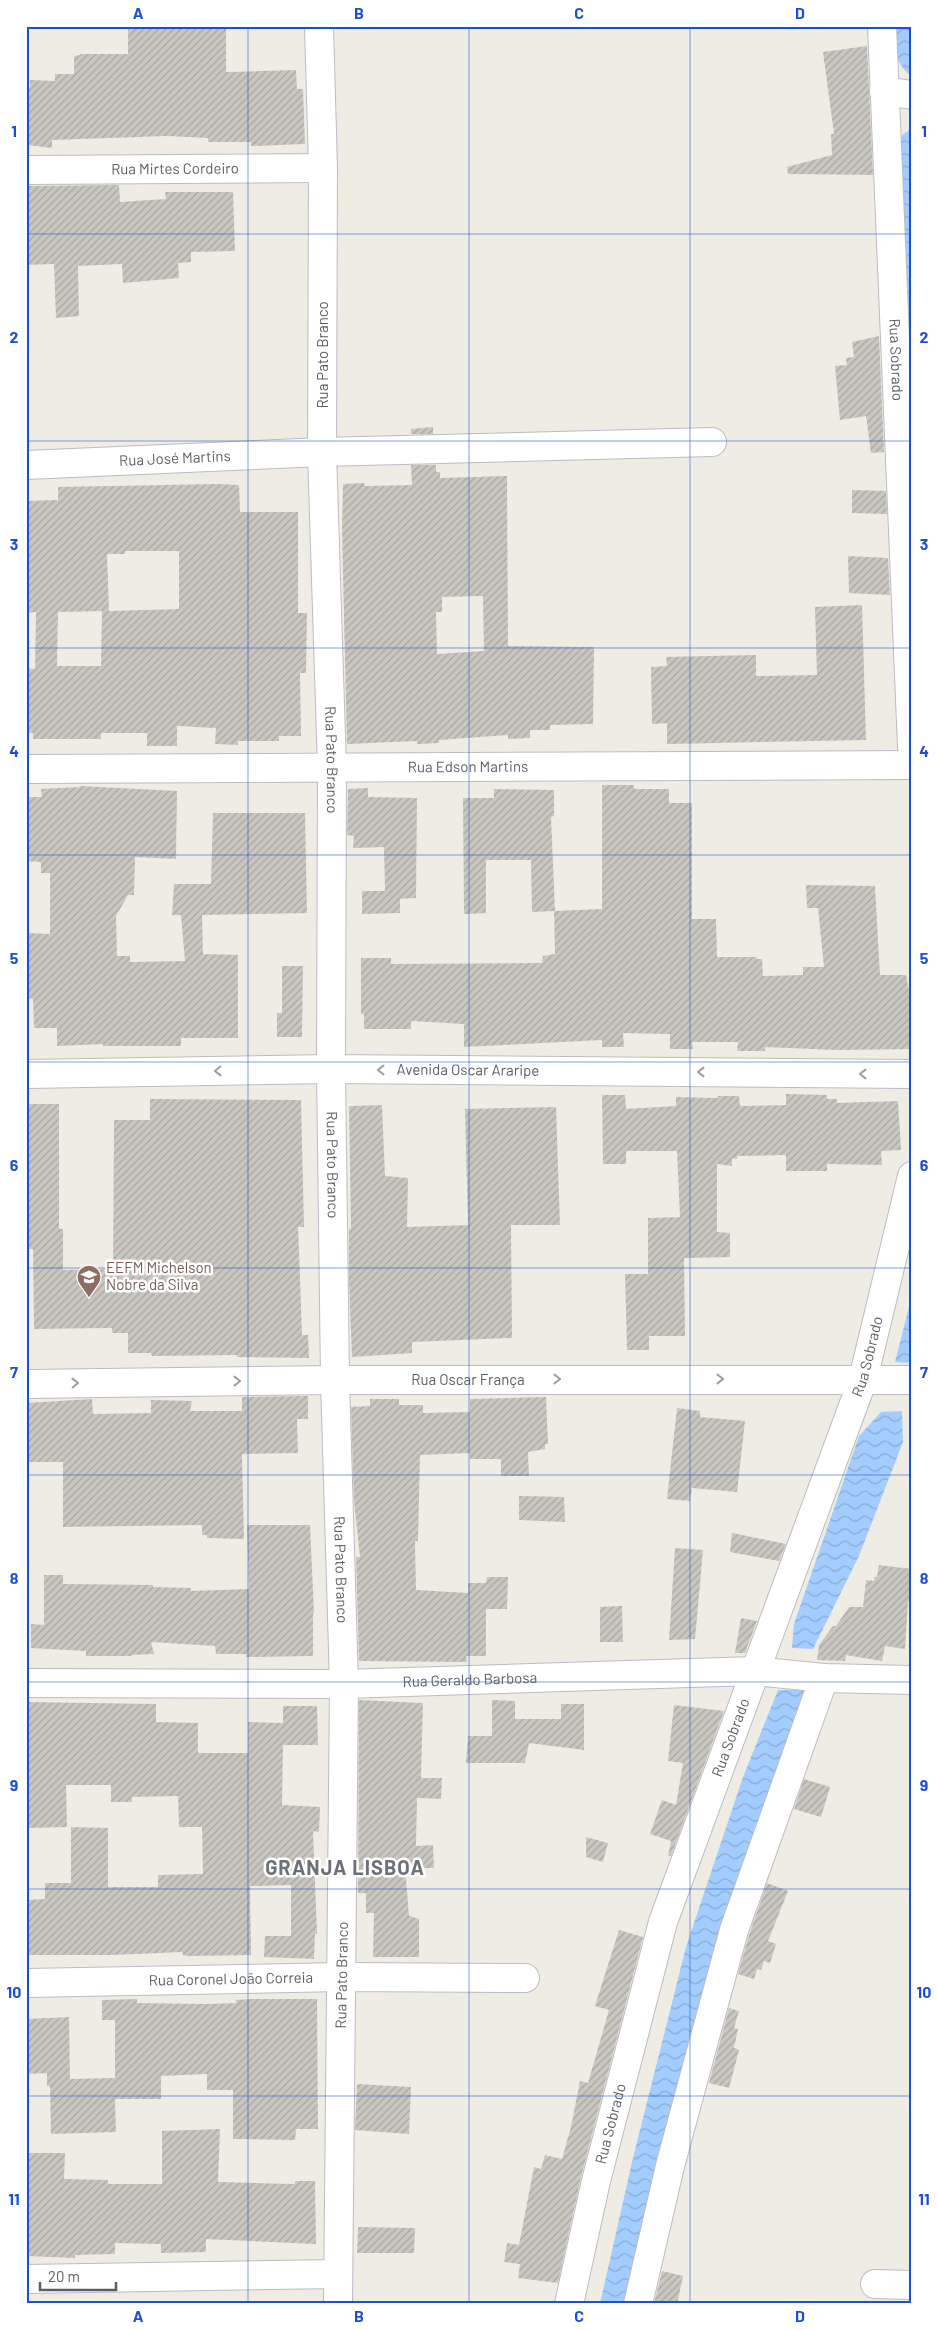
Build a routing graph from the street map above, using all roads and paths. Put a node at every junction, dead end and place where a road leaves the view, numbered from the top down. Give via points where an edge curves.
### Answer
1 (319, 26) edge
2 (882, 26) edge
3 (884, 91) junction
4 (912, 95) edge
5 (323, 168) junction
6 (26, 170) edge
7 (712, 442) dead end
8 (322, 452) junction
9 (26, 465) edge
10 (912, 747) edge
11 (912, 765) edge
12 (332, 768) junction
13 (26, 769) edge
14 (331, 1069) junction
15 (26, 1074) edge
16 (912, 1074) edge
17 (912, 1176) edge
18 (862, 1379) junction
19 (334, 1380) junction
20 (912, 1380) edge
21 (26, 1384) edge
22 (754, 1671) junction
23 (824, 1678) junction
24 (912, 1680) edge
25 (26, 1683) edge
26 (344, 1684) junction
27 (342, 1977) junction
28 (525, 1978) dead end
29 (26, 1983) edge
30 (338, 2274) junction
31 (26, 2279) edge
32 (875, 2284) dead end
33 (912, 2285) edge
34 (338, 2304) edge
35 (569, 2304) edge
36 (638, 2304) edge

1 - 5 street, Rua Pato Branco
2 - 3 street, Rua Sobrado
3 - 4 street
3 - 10 street, Rua Sobrado
5 - 6 street, Rua Mirtes Cordeiro
5 - 8 street, Rua Pato Branco
7 - 8 street, Rua José Martins
8 - 9 street, Rua José Martins
8 - 12 street, Rua Pato Branco
11 - 12 street, Rua Edson Martins
12 - 13 street, Rua Edson Martins
12 - 14 street, Rua Pato Branco
14 -> 15 street, Avenida Oscar Araripe
16 -> 14 street, Avenida Oscar Araripe
14 - 19 street, Rua Pato Branco
17 - 18 street, Rua Sobrado
19 -> 18 street, Rua Oscar França
18 - 20 street, Rua Oscar França
18 - 22 street, Rua Sobrado
21 -> 19 street, Rua Oscar França
19 - 26 street, Rua Pato Branco
22 - 23 street, Rua Geraldo Barbosa
22 - 26 street, Rua Geraldo Barbosa
22 - 35 street, Rua Sobrado via 663,1922 596,2181
23 - 24 street, Rua Geraldo Barbosa
23 - 36 street via 734,1930 670,2166
25 - 26 street, Rua Geraldo Barbosa
26 - 27 street, Rua Pato Branco
27 - 28 street, Rua Coronel João Correia
27 - 29 street, Rua Coronel João Correia
27 - 30 street, Rua Pato Branco
30 - 31 street
30 - 34 street, Rua Pato Branco
32 - 33 street

